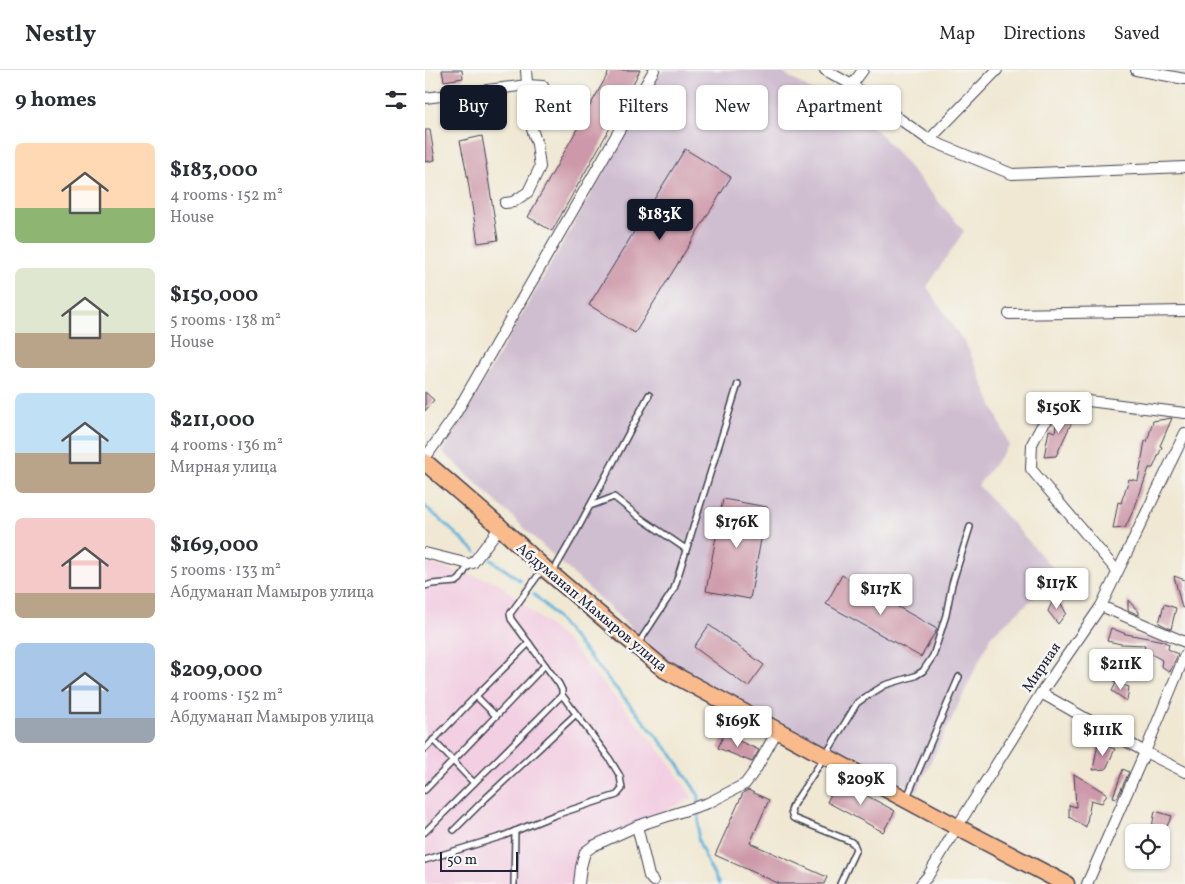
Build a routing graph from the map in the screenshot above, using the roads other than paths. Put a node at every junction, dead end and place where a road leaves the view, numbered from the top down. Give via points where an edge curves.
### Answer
1 (526, 70) edge
2 (654, 70) edge
3 (825, 70) edge
4 (863, 70) edge
5 (997, 70) edge
6 (1136, 70) edge
7 (1185, 79) edge
8 (527, 85) edge
9 (852, 85) joint
10 (517, 86) edge
11 (425, 98) edge
12 (901, 120) edge
13 (532, 130) edge
14 (929, 140) junction
15 (1185, 167) edge
16 (505, 203) dead end
17 (1185, 311) edge
18 (1009, 314) dead end
19 (739, 384) dead end
20 (649, 395) dead end
21 (1185, 413) edge
22 (1185, 433) edge
23 (425, 460) edge
24 (590, 506) junction
25 (500, 527) junction
26 (970, 527) dead end
27 (686, 548) junction
28 (425, 553) edge
29 (469, 564) junction
30 (548, 571) junction
31 (1117, 571) junction
32 (425, 586) edge
33 (1101, 606) junction
34 (1185, 642) edge
35 (529, 643) junction
36 (637, 646) junction
37 (1185, 655) edge
38 (545, 665) junction
39 (959, 677) dead end
40 (1041, 693) junction
41 (562, 695) junction
42 (476, 696) junction
43 (576, 714) junction
44 (496, 716) junction
45 (777, 731) junction
46 (433, 740) junction
47 (425, 749) edge
48 (1145, 752) junction
49 (825, 756) junction
50 (453, 761) junction
51 (1185, 772) edge
52 (474, 783) junction
53 (425, 790) edge
54 (906, 800) junction
55 (637, 826) junction
56 (957, 827) junction
57 (454, 830) dead end
58 (515, 831) junction
59 (425, 832) edge
60 (425, 860) edge
61 (653, 881) dead end
62 (514, 884) edge
63 (579, 884) edge
64 (840, 884) edge
65 (921, 884) edge
66 (1066, 884) edge
67 (1087, 884) edge

1 - 8 street
2 - 23 street
3 - 9 street
4 - 9 street
5 - 14 street
6 - 7 street
10 - 11 street
12 - 14 street
13 - 16 street via 539,167 528,192 513,202
14 - 15 street via 1012,174
17 - 18 street
19 - 27 lane
20 - 24 lane
21 - 31 street via 1080,400 1058,408 1041,427 1032,444 1031,469
22 - 31 street, Мирная
23 - 25 main road, Абдуманап Мамыров улица
24 - 27 lane via 613,497
24 - 30 lane
25 - 29 street
25 - 30 main road, Абдуманап Мамыров улица
26 - 49 lane via 933,656 923,671 915,676 885,685 857,703
27 - 36 lane via 673,589
28 - 29 street
29 - 32 lane via 456,582
30 - 35 lane via 510,614
30 - 36 main road, Абдуманап Мамыров улица
31 - 33 street, Мирная
33 - 34 street
33 - 40 street, Мирная
35 - 38 lane
35 - 42 lane
36 - 45 main road, Абдуманап Мамыров улица via 665,670
37 - 48 street
38 - 41 lane via 559,684
38 - 44 lane
39 - 54 lane
40 - 48 street
40 - 56 street, Мирная
41 - 43 lane
41 - 52 lane
42 - 44 lane
42 - 46 lane
43 - 57 lane
43 - 58 lane via 609,758 622,789 617,795
44 - 50 lane
45 - 49 main road, Абдуманап Мамыров улица
45 - 55 street via 745,784 708,803
46 - 47 lane
46 - 50 lane
48 - 51 street
48 - 67 street
49 - 54 main road, Абдуманап Мамыров улица
49 - 64 lane via 791,811 793,818 854,844 856,849
50 - 52 lane
50 - 53 lane
52 - 59 lane
54 - 56 main road, Абдуманап Мамыров улица
55 - 61 street
55 - 63 street via 585,852
56 - 65 street, Мирная
56 - 66 main road, Абдуманап Мамыров улица
58 - 60 lane
58 - 62 lane

